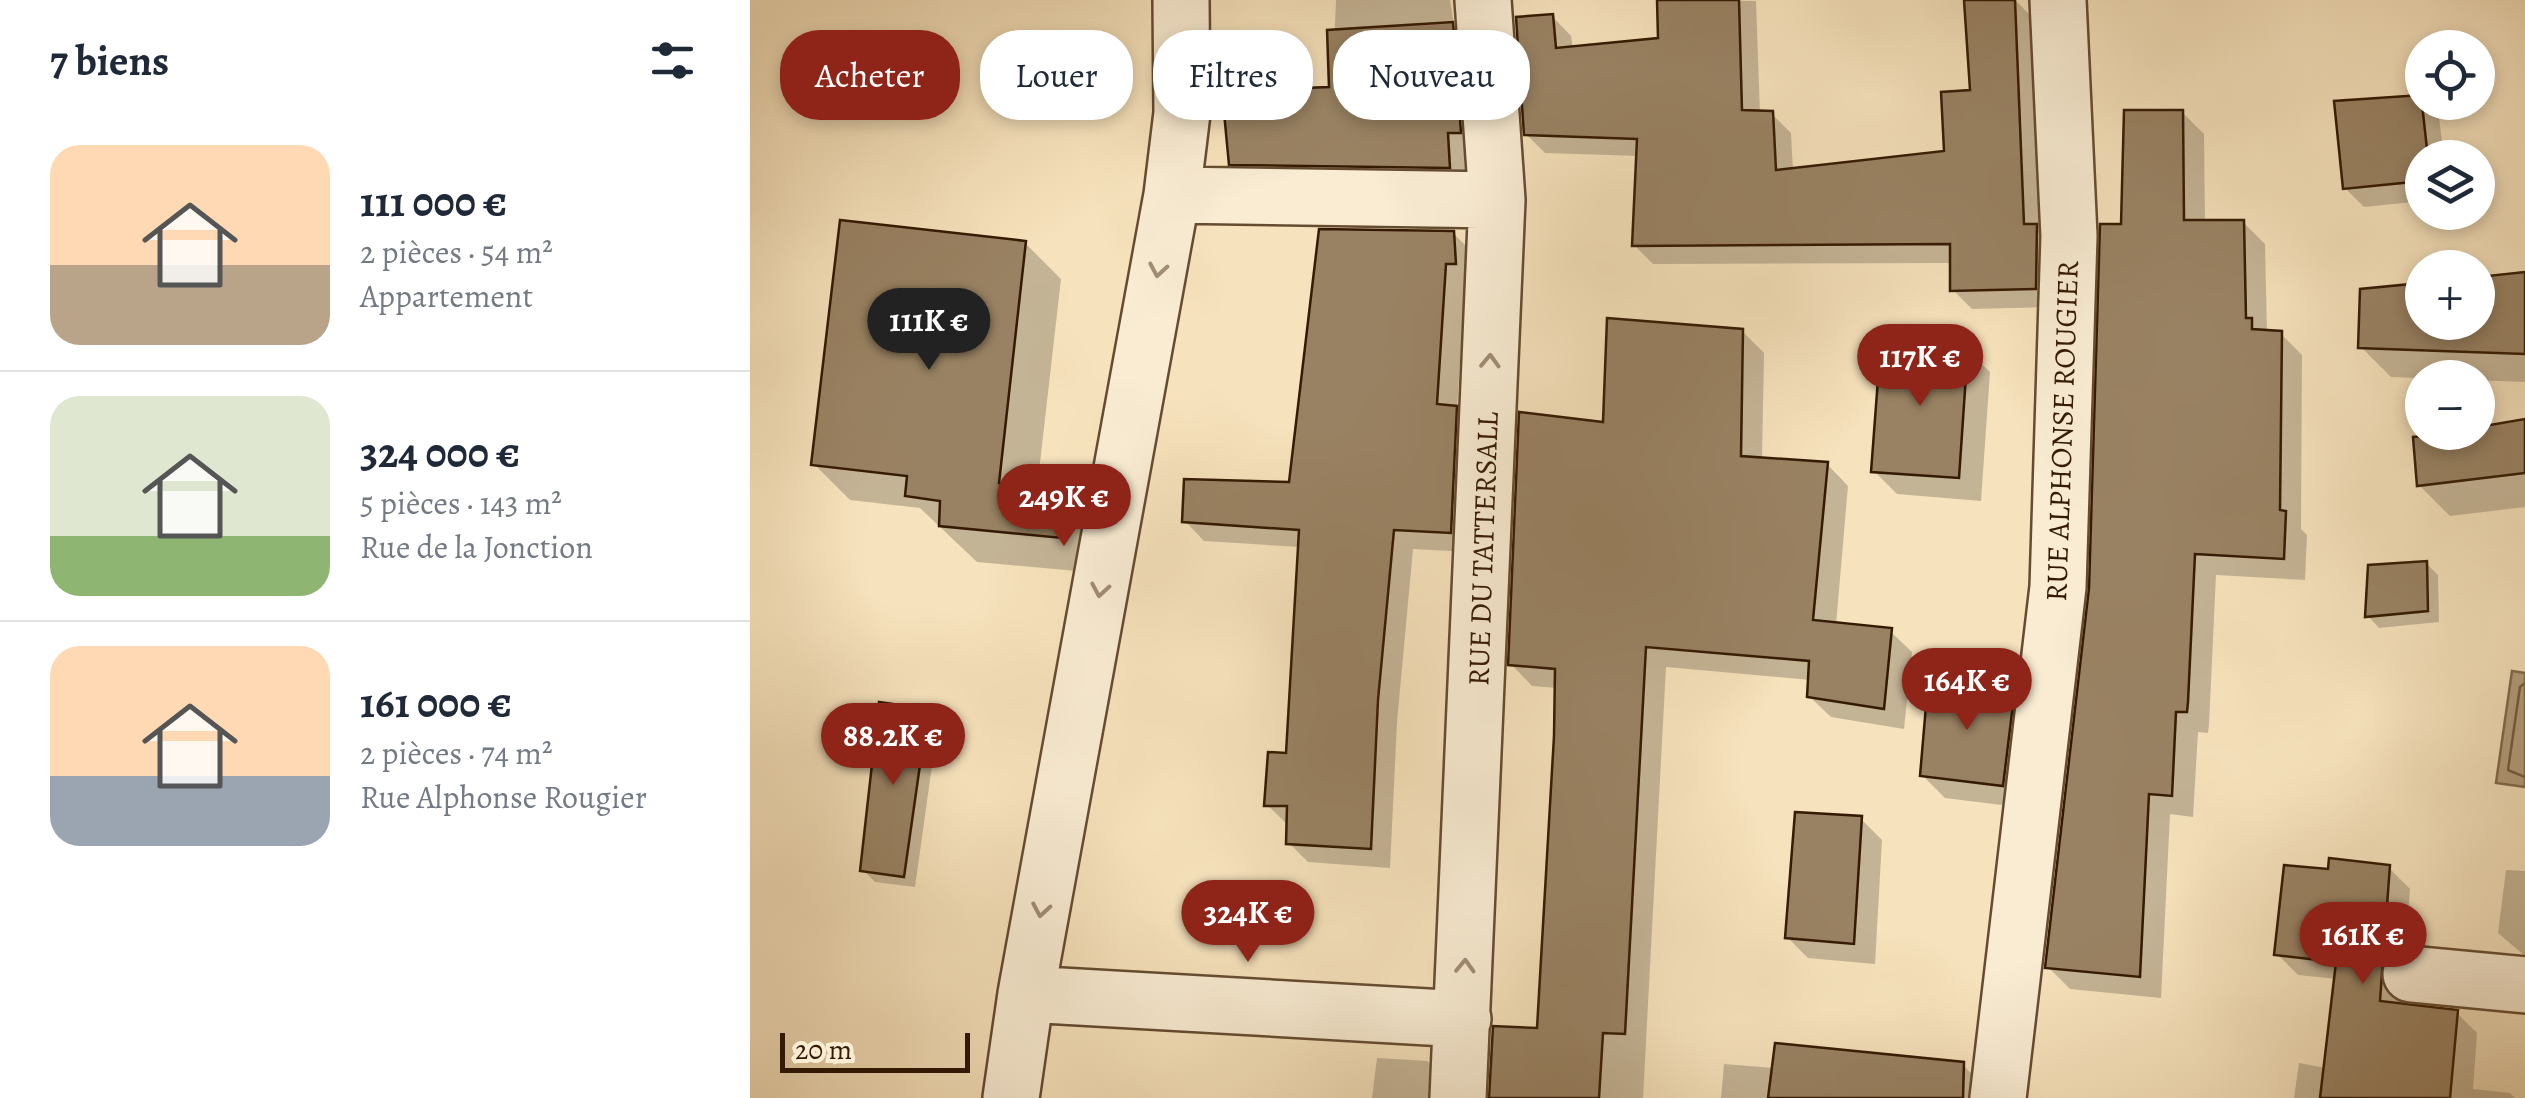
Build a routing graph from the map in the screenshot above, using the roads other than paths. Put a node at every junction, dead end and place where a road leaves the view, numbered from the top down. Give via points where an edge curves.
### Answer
1 (1181, 0) edge
2 (1483, 0) edge
3 (2058, 0) edge
4 (1172, 195) junction
5 (1497, 200) junction
6 (2411, 974) dead end
7 (2525, 985) edge
8 (1026, 994) junction
9 (1463, 1019) junction
10 (1011, 1098) edge
11 (1458, 1098) edge
12 (1998, 1098) edge

1 - 4 street via 1182,113
2 - 5 street, RUE DU TATTERSALL
3 - 12 street, RUE ALPHONSE ROUGIER via 2069,236 2058,587
4 - 5 street
4 -> 8 street
9 -> 5 street, RUE DU TATTERSALL
6 - 7 street
8 - 9 street
8 - 10 street
9 - 11 street, RUE DU TATTERSALL

